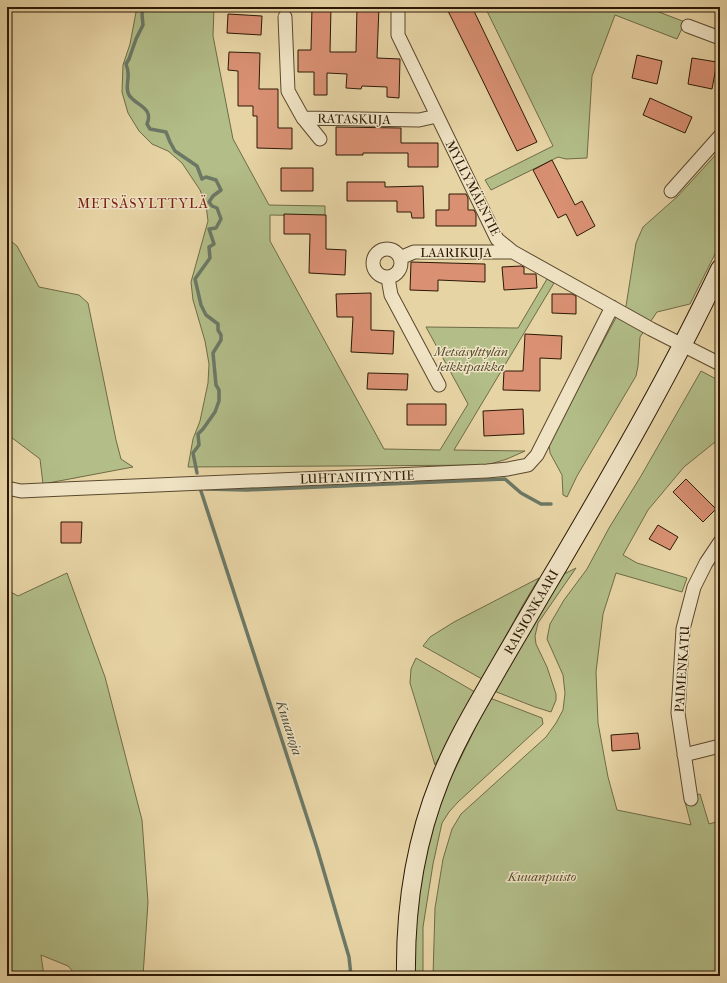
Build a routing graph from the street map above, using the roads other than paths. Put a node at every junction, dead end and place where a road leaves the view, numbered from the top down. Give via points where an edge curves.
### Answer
1 (398, 7) edge
2 (285, 17) dead end
3 (688, 26) dead end
4 (720, 38) edge
5 (437, 116) junction
6 (303, 118) junction
7 (720, 136) edge
8 (320, 139) dead end
9 (671, 191) dead end
10 (514, 252) junction
11 (400, 258) junction
12 (720, 269) edge
13 (388, 278) junction
14 (612, 307) junction
15 (683, 345) junction
16 (720, 364) edge
17 (439, 385) dead end
18 (7, 488) edge
19 (720, 542) edge
20 (720, 746) edge
21 (684, 755) junction
22 (691, 799) dead end
23 (406, 976) edge

1 - 5 street, MYLLYMÄENTIE via 398,35
2 - 6 street, RATASKUJA via 288,91
3 - 4 street
5 - 6 street, RATASKUJA via 420,120
5 - 10 street, MYLLYMÄENTIE via 498,239
6 - 8 street
7 - 9 street
10 - 11 street, LAARIKUJA via 414,252
10 - 14 street, MYLLYMÄENTIE
11 - 13 street via 399,271
11 - 13 street via 390,250 381,250 374,256 374,269 379,276
12 - 15 main road, RAISIONKAARI
13 - 17 street via 391,295
14 - 15 street, MYLLYMÄENTIE
14 - 18 street, LUHTANIITYNTIE via 537,455 528,465 450,473 51,490 21,491
15 - 16 street, MYLLYMÄENTIE
15 - 23 main road, RAISIONKAARI via 481,698 439,780 417,854 408,903
19 - 21 street, PAIMENKATU via 694,587 683,628 678,713
20 - 21 street
21 - 22 street, PAIMENKATU

